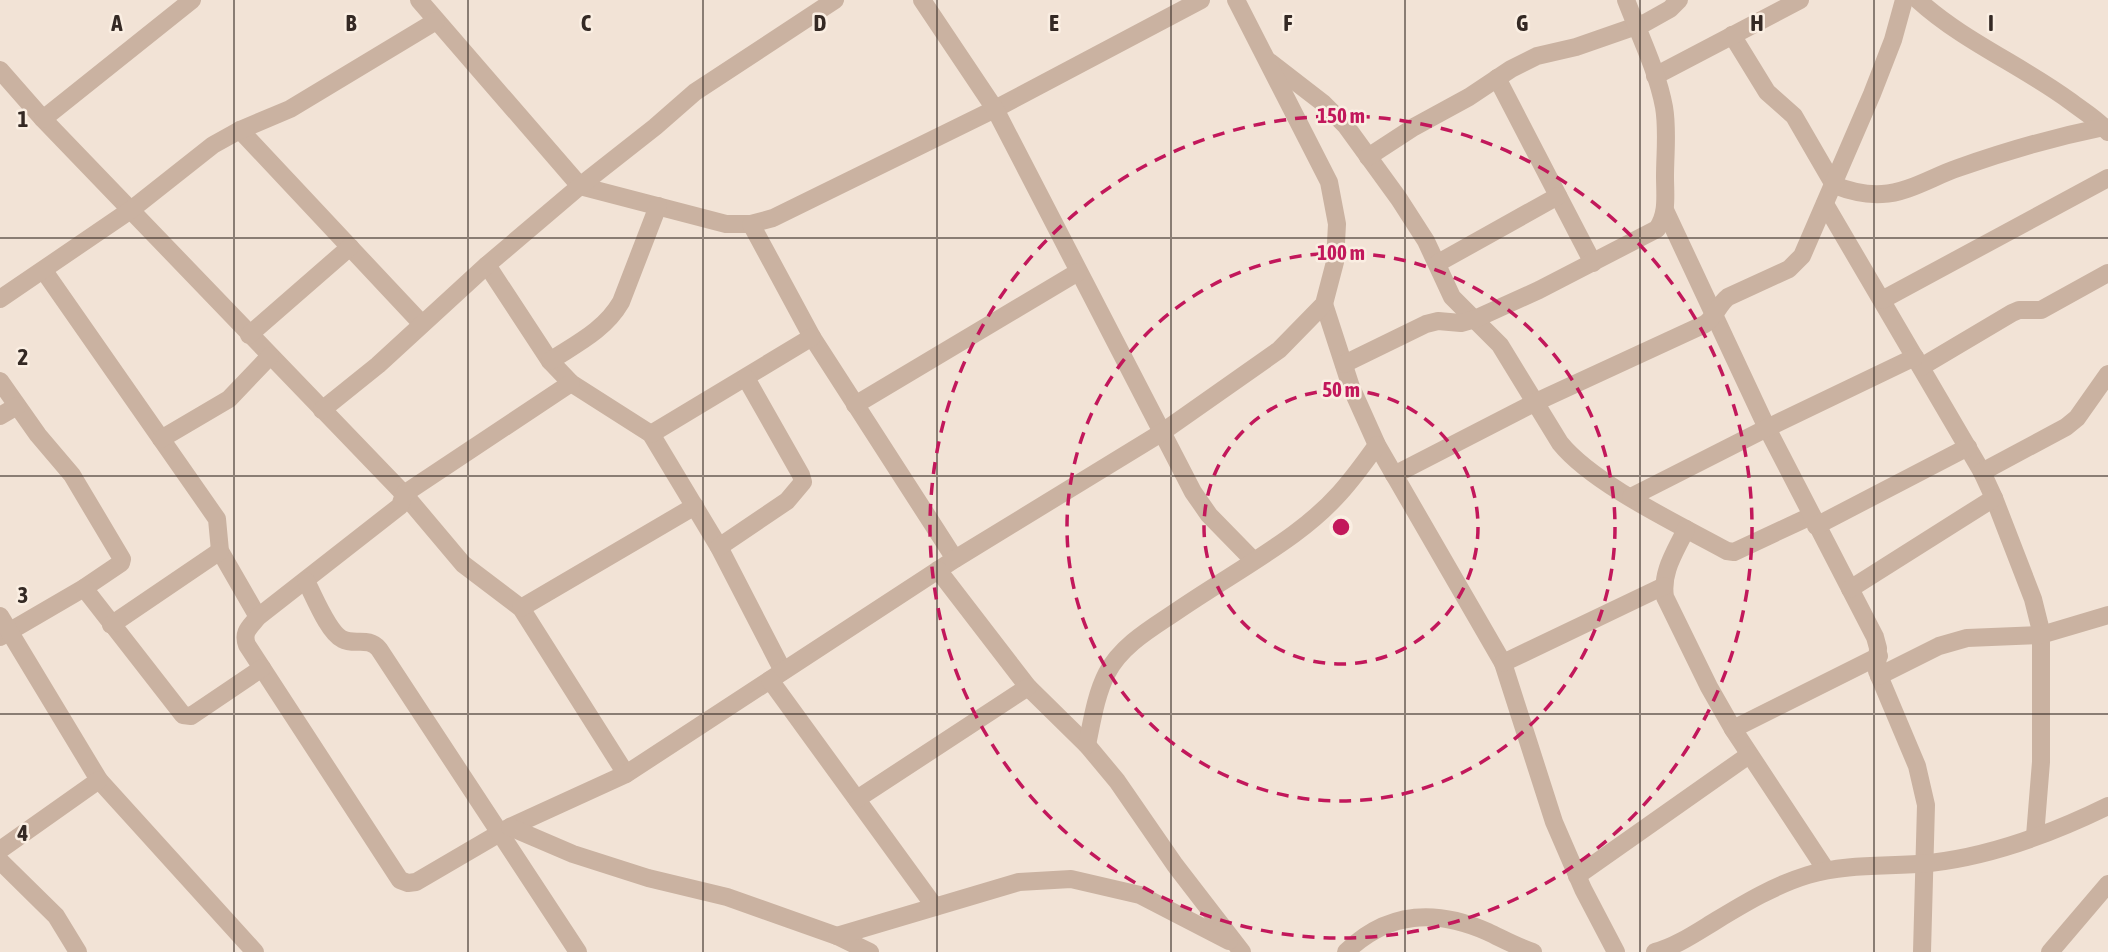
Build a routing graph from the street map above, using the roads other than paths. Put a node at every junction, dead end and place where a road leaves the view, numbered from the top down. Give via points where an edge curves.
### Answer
1 (192, 0) edge
2 (419, 0) edge
3 (835, 0) edge
4 (922, 0) edge
5 (1201, 0) edge
6 (1236, 0) edge
7 (1626, 0) edge
8 (1679, 0) edge
9 (1800, 0) edge
10 (1905, 0) edge
11 (1917, 0) edge
12 (436, 21) junction
13 (1636, 26) junction
14 (1732, 35) junction
15 (1266, 58) junction
16 (0, 70) edge
17 (1655, 76) junction
18 (1497, 78) junction
19 (995, 109) junction
20 (43, 119) junction
21 (240, 130) junction
22 (2106, 130) edge
23 (1368, 158) junction
24 (2108, 178) edge
25 (1834, 185) junction
26 (580, 186) junction
27 (1558, 196) junction
28 (1825, 204) junction
29 (657, 206) junction
30 (132, 209) junction
31 (1665, 210) junction
32 (751, 224) junction
33 (350, 247) junction
34 (1438, 263) junction
35 (1593, 263) junction
36 (487, 265) junction
37 (44, 271) junction
38 (1078, 272) junction
39 (2108, 273) edge
40 (0, 299) edge
41 (1882, 300) junction
42 (1324, 304) junction
43 (1714, 317) junction
44 (1475, 319) junction
45 (422, 324) junction
46 (249, 335) junction
47 (812, 337) junction
48 (270, 356) junction
49 (550, 361) junction
50 (1918, 362) junction
51 (1344, 364) junction
52 (2108, 374) edge
53 (746, 378) junction
54 (0, 381) edge
55 (571, 383) junction
56 (1536, 402) junction
57 (855, 405) junction
58 (17, 406) junction
59 (322, 410) junction
60 (0, 416) edge
61 (1767, 428) junction
62 (1161, 433) junction
63 (651, 434) junction
64 (162, 439) junction
65 (1377, 445) junction
66 (1968, 447) junction
67 (1982, 472) junction
68 (1394, 475) junction
69 (404, 494) junction
70 (1631, 497) junction
71 (1994, 498) junction
72 (695, 506) junction
73 (1814, 521) junction
74 (1686, 528) junction
75 (719, 547) junction
76 (219, 551) junction
77 (955, 559) junction
78 (1253, 560) junction
79 (938, 570) junction
80 (306, 581) junction
81 (1664, 586) junction
82 (84, 588) junction
83 (1850, 589) junction
84 (521, 608) junction
85 (2108, 615) edge
86 (258, 617) junction
87 (111, 625) junction
88 (3, 628) edge
89 (2041, 635) junction
90 (1879, 656) junction
91 (1503, 663) junction
92 (262, 668) junction
93 (777, 676) junction
94 (1879, 677) junction
95 (1028, 687) junction
96 (1733, 729) junction
97 (1087, 745) junction
98 (1749, 755) junction
99 (626, 774) junction
100 (99, 780) junction
101 (857, 799) junction
102 (2108, 806) edge
103 (505, 830) junction
104 (2035, 836) junction
105 (0, 850) edge
106 (0, 860) edge
107 (1926, 863) junction
108 (1826, 870) junction
109 (1577, 876) junction
110 (2108, 884) edge
111 (935, 906) junction
112 (837, 936) junction
113 (1239, 948) edge
114 (78, 952) edge
115 (256, 952) edge
116 (578, 952) edge
117 (870, 952) edge
118 (1346, 952) edge
119 (1533, 952) edge
120 (1616, 952) edge
121 (1655, 952) edge
122 (1922, 952) edge
123 (2050, 952) edge

1 - 20 street
2 - 12 street
3 - 26 street via 695,92
4 - 19 street
5 - 19 street
6 - 15 street
7 - 13 street
8 - 13 street
9 - 14 street
10 - 25 street
11 - 22 street via 1967,37 2046,83
12 - 21 street via 290,109
12 - 26 street
13 - 17 street
13 - 18 street via 1537,56
14 - 17 street
14 - 25 street via 1767,92 1794,116
15 - 23 street via 1323,103
15 - 42 street via 1329,182 1337,224 1335,261
16 - 20 street
17 - 31 street via 1666,121
18 - 23 street
18 - 27 street
19 - 32 street via 774,218
19 - 38 street
20 - 30 street
21 - 30 street via 213,145
21 - 33 street
22 - 25 street via 2064,135 1884,194 1864,194
23 - 34 street
24 - 41 street
25 - 28 street
26 - 29 street
26 - 36 street
27 - 34 street
27 - 35 street
28 - 41 street
28 - 43 street via 1802,256 1789,269 1728,297
29 - 32 street via 726,225
29 - 49 street via 612,317
30 - 37 street
30 - 46 street
31 - 35 street via 1657,229
31 - 43 street
32 - 47 street
33 - 45 street
33 - 46 street
34 - 44 street via 1452,297
35 - 44 street
36 - 45 street
36 - 49 street
37 - 40 street
37 - 64 street
38 - 57 street
38 - 62 street
39 - 50 street via 2042,310 2019,310
41 - 50 street
42 - 51 street
42 - 62 street via 1279,350
43 - 56 street
43 - 61 street
44 - 51 street via 1426,324
44 - 56 street via 1500,345
45 - 59 street
46 - 48 street
47 - 53 street
47 - 57 street
48 - 59 street
48 - 64 street via 229,399
49 - 55 street
50 - 61 street
50 - 66 street
51 - 65 street
52 - 67 street via 2066,427
53 - 63 street
53 - 75 street via 803,482 787,501
54 - 58 street
55 - 63 street
55 - 69 street
56 - 68 street
56 - 70 street via 1571,457
57 - 77 street
58 - 60 street
58 - 82 street via 72,475 121,555 121,563
59 - 69 street
61 - 70 street
61 - 73 street
62 - 77 street
62 - 78 street via 1209,515
63 - 72 street
64 - 76 street via 217,519
65 - 68 street
65 - 78 street via 1345,491 1327,508
66 - 67 street
66 - 73 street
67 - 71 street
68 - 91 street
69 - 80 street via 400,506
69 - 84 street via 463,564
70 - 74 street
71 - 83 street
71 - 89 street via 2033,599
72 - 75 street
72 - 84 street
73 - 74 street via 1734,552
73 - 83 street
74 - 81 street
75 - 93 street
76 - 86 street
76 - 87 street
77 - 79 street
78 - 97 street via 1122,652 1099,695
79 - 93 street
79 - 95 street
80 - 86 street
80 - 103 street via 340,639 368,641 379,649
81 - 91 street
81 - 96 street
82 - 87 street
82 - 88 street
83 - 90 street via 1875,637
84 - 99 street
85 - 89 street
86 - 92 street via 244,637
87 - 92 street via 183,715
88 - 100 street
89 - 94 street via 1967,638 1940,646
89 - 104 street via 2041,762
90 - 94 street
90 - 96 street
91 - 109 street via 1553,822
92 - 103 street via 400,880 416,882
93 - 99 street
93 - 101 street
94 - 107 street via 1924,786
95 - 97 street
95 - 101 street
96 - 98 street
97 - 113 street
98 - 108 street
98 - 109 street
99 - 103 street
100 - 105 street
100 - 115 street
101 - 111 street
102 - 104 street
103 - 112 street via 648,878 727,897
103 - 116 street
104 - 107 street
106 - 114 street via 56,916
107 - 108 street
107 - 122 street
108 - 121 street via 1780,885
109 - 120 street
110 - 123 street
111 - 112 street
111 - 113 street via 1019,882 1071,879 1140,895
112 - 117 street
118 - 119 street via 1380,926 1408,917 1452,920

